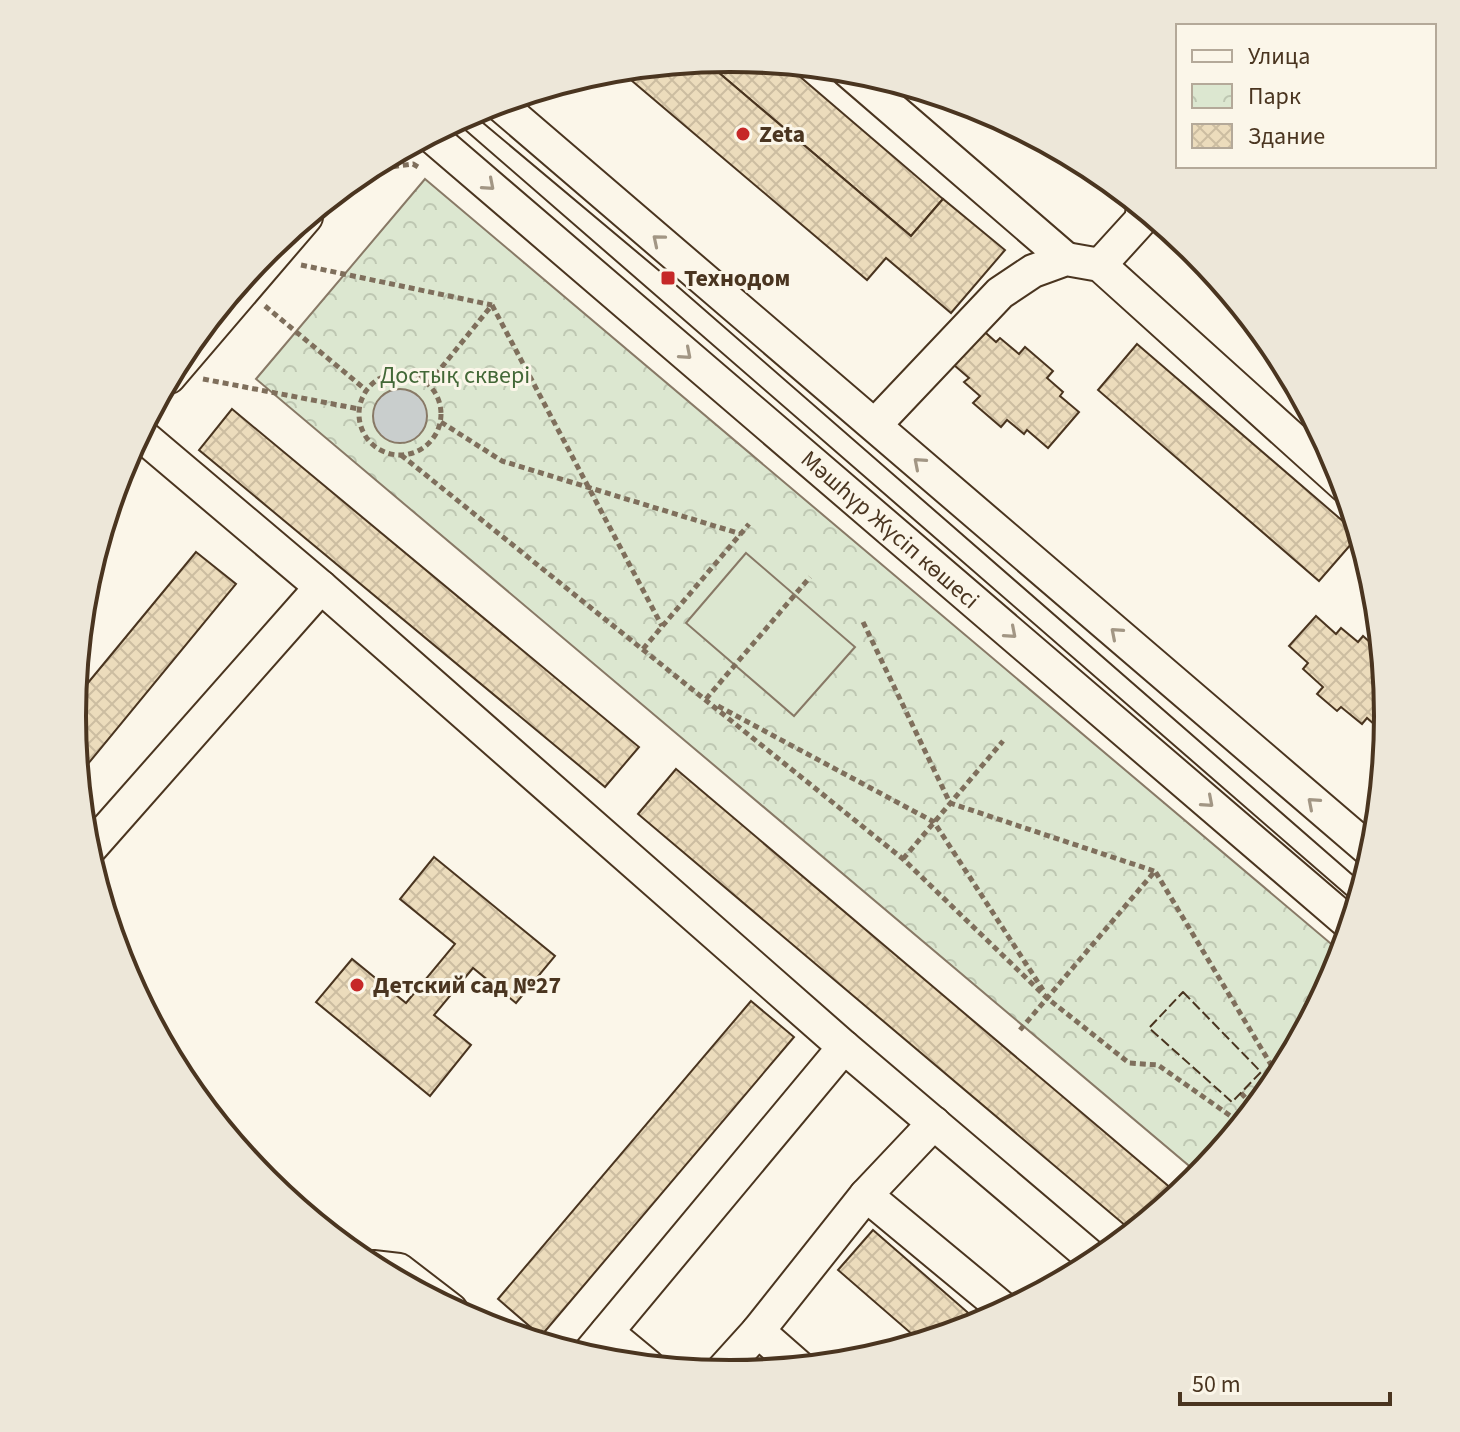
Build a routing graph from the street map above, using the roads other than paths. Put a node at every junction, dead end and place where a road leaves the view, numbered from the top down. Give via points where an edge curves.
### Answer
1 (866, 86) edge
2 (508, 112) edge
3 (438, 142) edge
4 (1141, 220) edge
5 (1066, 259) junction
6 (1100, 265) junction
7 (875, 425) junction
8 (148, 440) edge
9 (1324, 467) edge
10 (321, 587) junction
11 (1362, 839) edge
12 (98, 840) edge
13 (1342, 917) edge
14 (844, 1047) junction
15 (934, 1123) junction
16 (866, 1195) junction
17 (1086, 1252) edge
18 (996, 1302) edge
19 (758, 1331) junction
20 (607, 1332) junction
21 (595, 1346) edge
22 (631, 1352) edge
23 (788, 1357) edge
24 (732, 1360) edge

1 - 5 street
7 -> 2 street
3 -> 13 street, Мәшһүр Жүсіп көшесі
4 - 6 street
5 - 6 street
5 - 7 street via 1033,271 1000,293
6 - 9 street
11 -> 7 street
8 - 10 street
10 - 12 street
10 - 14 street
14 - 15 street
14 - 20 street
15 - 16 street
15 - 17 street
16 - 18 street
16 - 19 street
19 - 23 street
19 - 24 street
20 - 21 street
20 - 22 street

